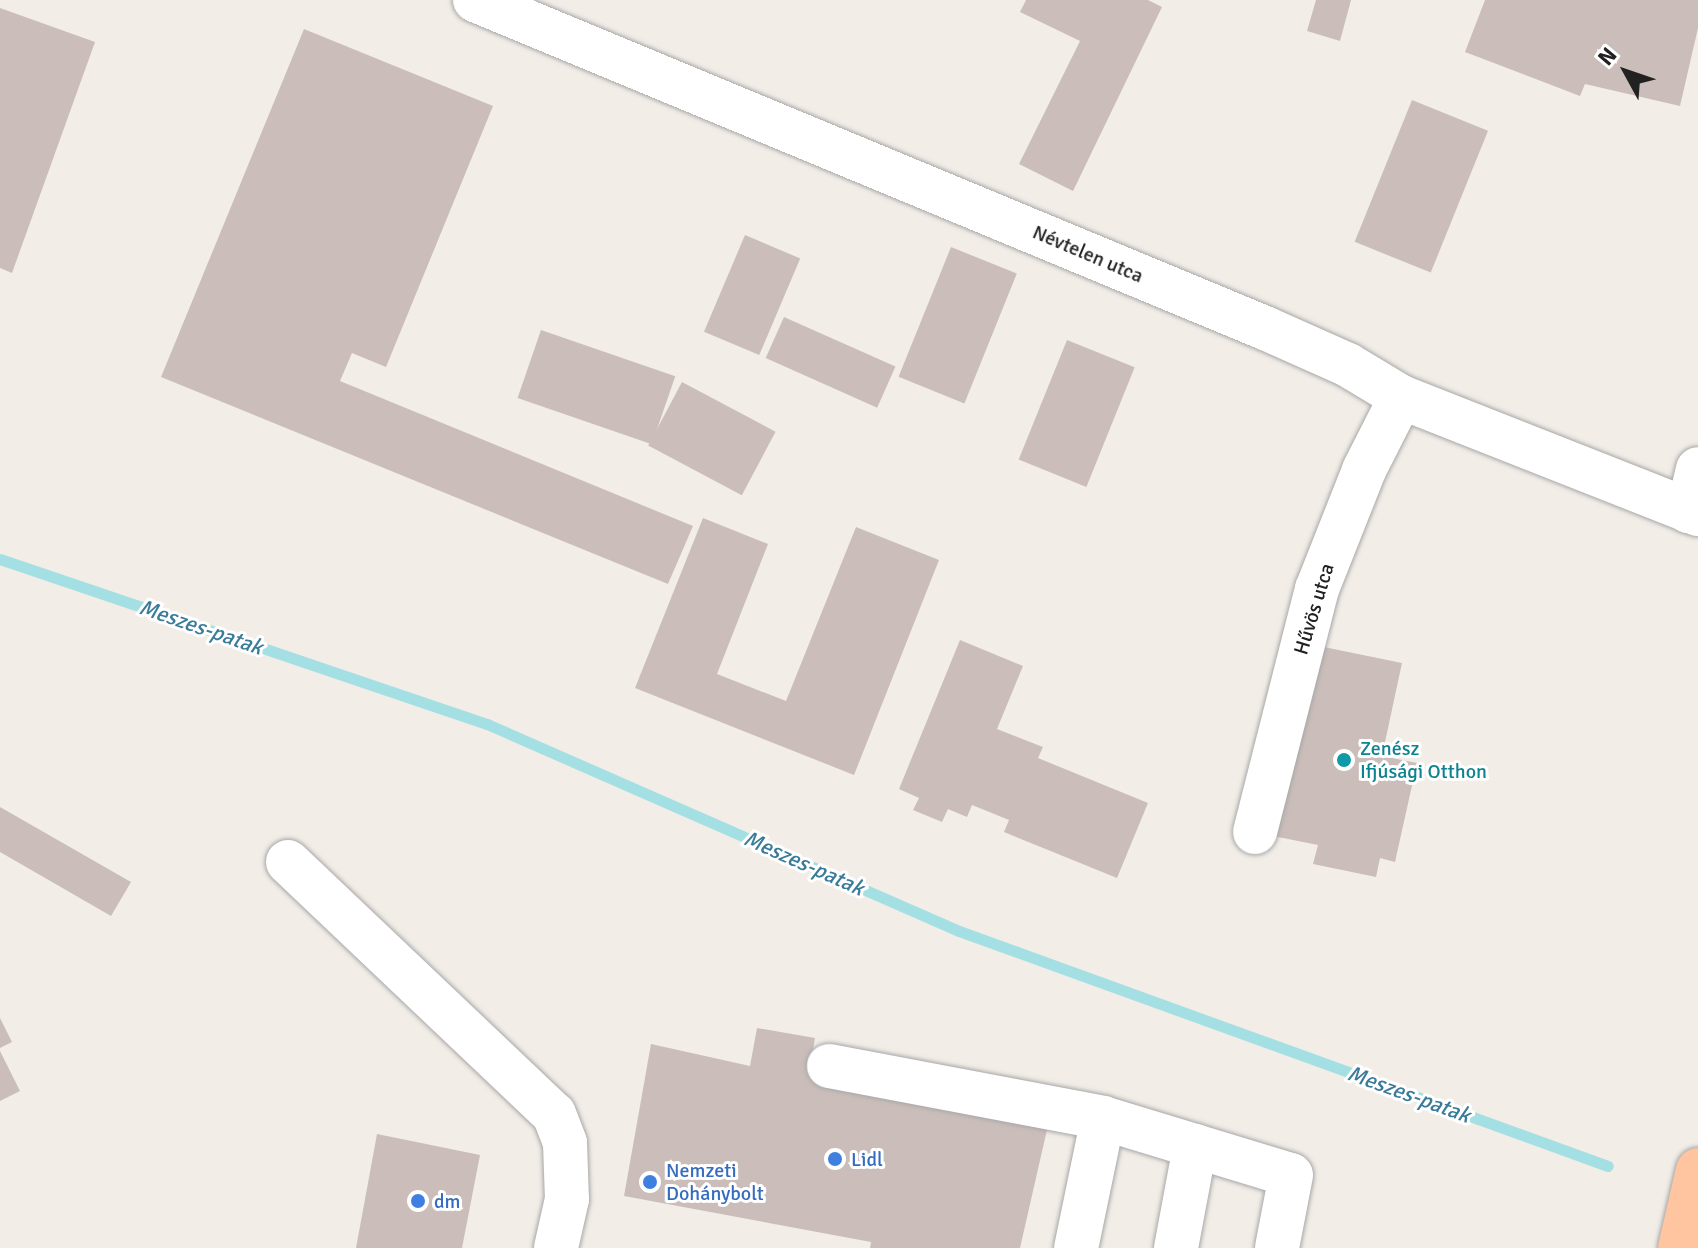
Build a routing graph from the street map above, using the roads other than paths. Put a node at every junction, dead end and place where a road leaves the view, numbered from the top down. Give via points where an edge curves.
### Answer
1 (475, 0) edge
2 (1401, 397) junction
3 (1698, 469) edge
4 (1693, 512) edge
5 (1255, 832) dead end
6 (288, 862) dead end
7 (829, 1066) dead end
8 (1103, 1118) junction
9 (1195, 1146) junction
10 (1698, 1170) edge
11 (1688, 1232) edge
12 (556, 1248) edge
13 (1076, 1248) edge
14 (1176, 1248) edge
15 (1277, 1248) edge

1 - 2 street, Névtelen utca via 1265,328 1348,365
2 - 4 street, Névtelen utca
2 - 5 street, Hűvös utca via 1364,470 1317,589
3 - 4 street
6 - 12 street via 554,1114 565,1143 567,1199
7 - 8 street
8 - 9 street
8 - 13 street
9 - 14 street
9 - 15 street via 1291,1175
10 - 11 main road

